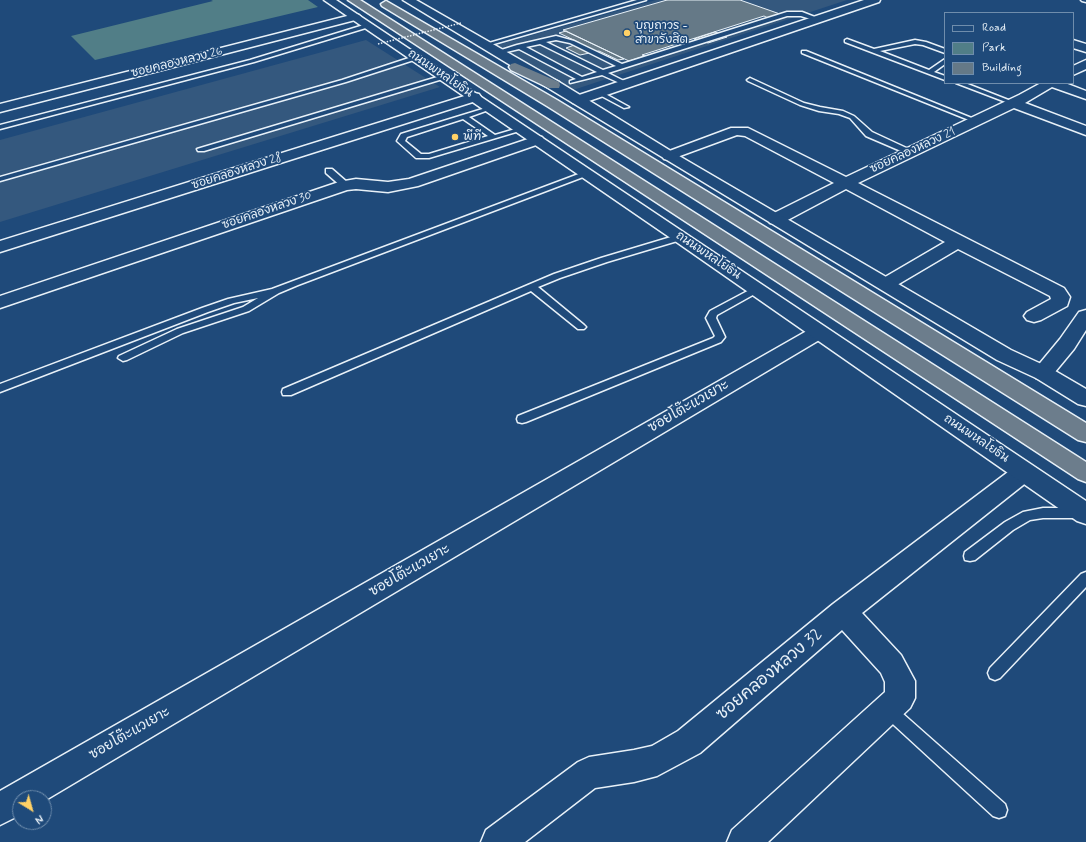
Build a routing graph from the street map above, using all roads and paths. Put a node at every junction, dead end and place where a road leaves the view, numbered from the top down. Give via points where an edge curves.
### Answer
1 (329, 0) edge
2 (379, 0) edge
3 (643, 0) edge
4 (875, 0) edge
5 (401, 5) edge
6 (356, 7) edge
7 (817, 19) junction
8 (461, 24) dead end
9 (367, 26) junction
10 (538, 41) junction
11 (847, 41) dead end
12 (378, 44) dead end
13 (1074, 44) edge
14 (519, 46) junction
15 (1086, 48) edge
16 (491, 49) junction
17 (874, 51) junction
18 (944, 51) edge
19 (804, 52) dead end
20 (415, 58) junction
21 (944, 62) edge
22 (1086, 64) edge
23 (622, 66) junction
24 (1074, 70) edge
25 (602, 72) junction
26 (930, 72) junction
27 (441, 75) junction
28 (944, 78) edge
29 (582, 79) junction
30 (750, 80) dead end
31 (572, 82) dead end
32 (624, 84) junction
33 (962, 84) edge
34 (1048, 84) edge
35 (1056, 84) edge
36 (554, 85) junction
37 (598, 92) junction
38 (1086, 95) edge
39 (474, 97) junction
40 (578, 100) junction
41 (1018, 101) junction
42 (626, 107) dead end
43 (0, 108) edge
44 (491, 108) junction
45 (464, 117) junction
46 (976, 121) junction
47 (1086, 121) edge
48 (0, 127) edge
49 (522, 129) junction
50 (1086, 131) edge
51 (494, 137) junction
52 (537, 140) junction
53 (201, 149) dead end
54 (911, 152) junction
55 (669, 156) junction
56 (329, 170) dead end
57 (587, 174) junction
58 (0, 179) edge
59 (846, 183) junction
60 (345, 185) junction
61 (776, 219) junction
62 (681, 237) junction
63 (958, 242) junction
64 (0, 247) edge
65 (886, 284) junction
66 (532, 287) junction
67 (757, 289) junction
68 (276, 291) junction
69 (0, 302) edge
70 (1034, 316) dead end
71 (1086, 316) edge
72 (581, 327) dead end
73 (819, 332) junction
74 (1004, 355) junction
75 (124, 358) dead end
76 (1043, 373) junction
77 (0, 388) edge
78 (287, 392) dead end
79 (1086, 398) edge
80 (1086, 410) edge
81 (522, 419) dead end
82 (1086, 434) edge
83 (1024, 472) junction
84 (1086, 473) edge
85 (1085, 514) edge
86 (970, 556) dead end
87 (1086, 578) edge
88 (843, 612) junction
89 (995, 673) dead end
90 (887, 709) junction
91 (0, 809) edge
92 (999, 810) dead end
93 (498, 842) edge
94 (744, 842) edge

1 - 6 street, ถนนพหลโยธิน
2 - 5 highway
3 - 16 lane
4 - 7 street
5 - 16 street
5 - 36 highway
5 - 82 highway via 552,104
6 - 9 street, ถนนพหลโยธิน
6 - 27 highway
6 - 43 street, ซอยคลองหลวง 26
6 - 84 highway, ถนนพหลโยธิน
7 - 23 lane via 802,14 787,14
7 - 32 street
8 - 12 path, bridge
9 - 20 street, ถนนพหลโยธิน
9 - 48 lane via 259,59
10 - 14 lane
10 - 23 lane via 564,39
10 - 25 lane
11 - 17 lane
13 - 15 street
14 - 16 lane
14 - 29 lane
16 - 36 street
17 - 18 lane via 915,42
17 - 26 lane
19 - 46 lane
20 - 27 street, ถนนพหลโยธิน
20 - 58 lane via 344,81
21 - 26 lane
22 - 24 street
23 - 25 lane
25 - 29 lane
25 - 32 lane
26 - 28 lane
27 - 39 street, ถนนพหลโยธิน
27 - 53 lane
29 - 31 lane
30 - 54 lane via 802,104 841,112 852,117 869,134
32 - 37 street
33 - 41 lane
34 - 41 street, ซอยคลองหลวง 21
35 - 38 street
36 - 40 street
37 - 40 street
37 - 42 lane
39 - 44 street, ถนนพหลโยธิน
39 - 64 street, ซอยคลองหลวง 28
40 - 55 street
41 - 46 street, ซอยคลองหลวง 21
41 - 47 street
41 - 50 street
44 - 45 lane
44 - 49 street, ถนนพหลโยธิน
45 - 51 lane
45 - 51 lane via 404,136 402,141 419,156 429,156
46 - 54 street, ซอยคลองหลวง 21
49 - 51 lane
49 - 52 street, ถนนพหลโยธิน
52 - 57 street, ถนนพหลโยธิน
52 - 60 street, ซอยคลองหลวง 30 via 412,183 388,187
54 - 59 street, ซอยคลองหลวง 21
55 - 59 street via 736,131 748,132
55 - 61 street
56 - 60 lane
57 - 62 street, ถนนพหลโยธิน
57 - 68 lane
59 - 61 street, ซอยคลองหลวง 21
59 - 63 street
60 - 69 street, ซอยคลองหลวง 30
61 - 65 street
62 - 66 lane via 581,267
62 - 67 street, ถนนพหลโยธิน
63 - 65 street
63 - 70 street via 1057,292 1061,297 1060,302
65 - 74 street
66 - 72 lane
66 - 78 lane
67 - 73 street, ถนนพหลโยธิน
67 - 81 lane via 713,313 711,318 720,336 717,340
68 - 75 lane via 246,310 180,331
68 - 77 lane via 204,310
71 - 76 street
73 - 83 street, ถนนพหลโยธิน
73 - 91 street, ซอยโต๊ะแวเยาะ
74 - 76 street
74 - 80 street via 1037,380
76 - 79 street
83 - 85 street, ถนนพหลโยธิน
83 - 88 street, ซอยคลองหลวง 32
85 - 86 lane via 1042,513 1027,516 1009,526
87 - 89 lane
88 - 90 street via 891,664 900,681 900,698
88 - 93 street, ซอยคลองหลวง 32 via 689,742 658,760 589,773
90 - 92 lane
90 - 94 street

